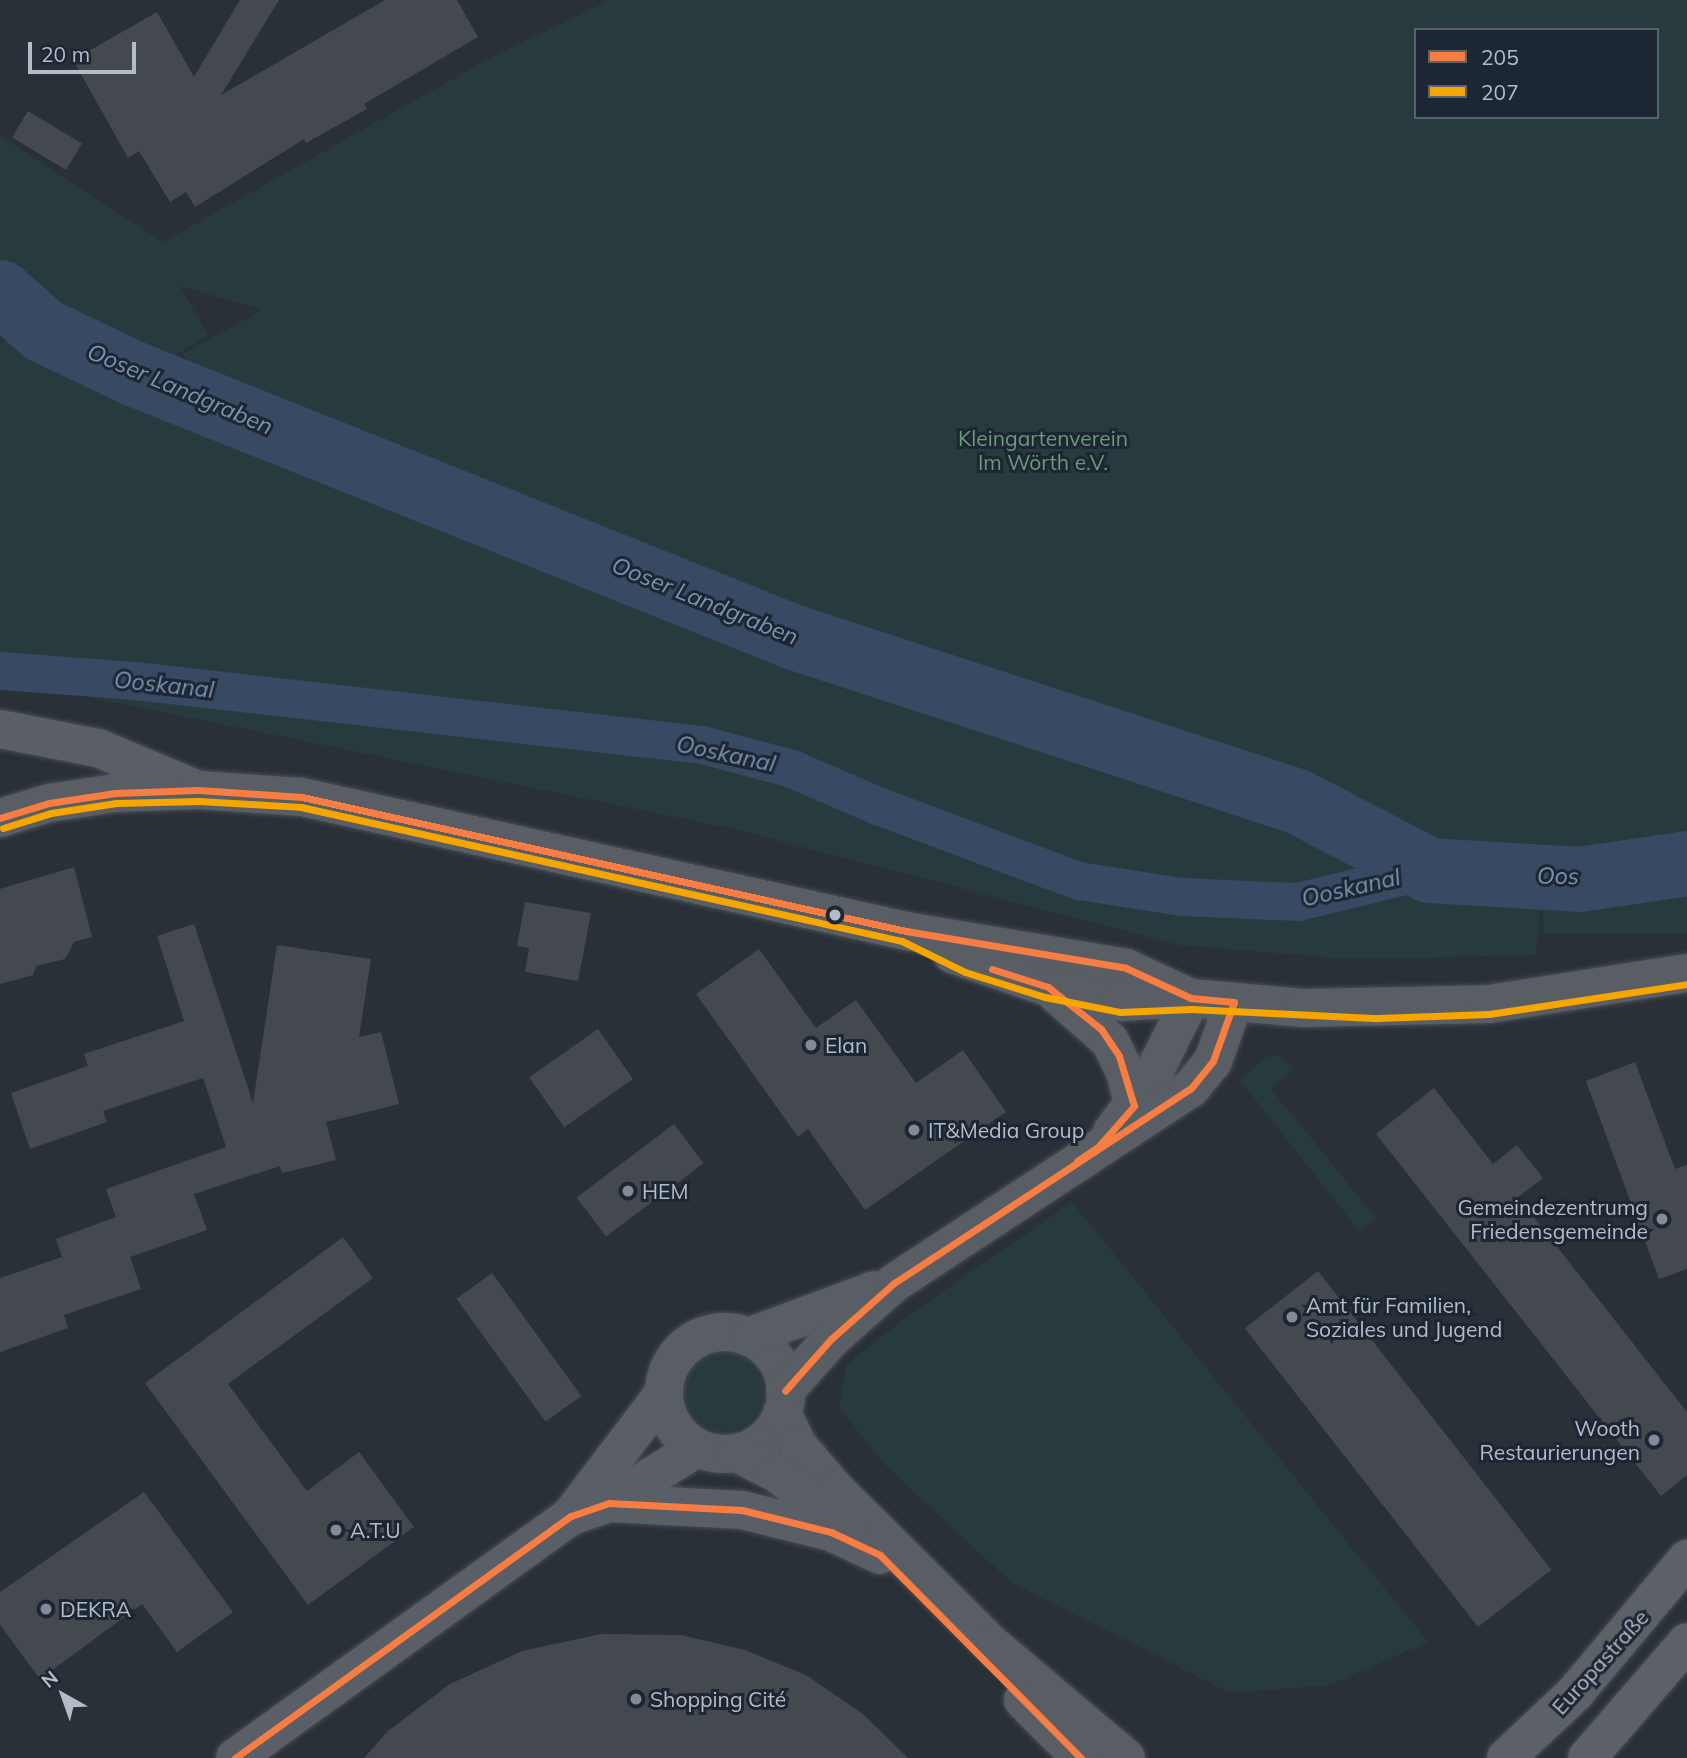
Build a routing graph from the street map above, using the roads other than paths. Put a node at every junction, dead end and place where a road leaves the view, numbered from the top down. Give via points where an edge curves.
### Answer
1 (0, 729) edge
2 (198, 790) junction
3 (0, 818) edge
4 (906, 930) junction
5 (1687, 973) edge
6 (1048, 987) junction
7 (1191, 998) junction
8 (1234, 1002) junction
9 (1134, 1106) junction
10 (1098, 1147) junction
11 (894, 1283) junction
12 (748, 1337) junction
13 (664, 1393) junction
14 (784, 1402) junction
15 (698, 1448) junction
16 (737, 1453) junction
17 (608, 1503) junction
18 (571, 1516) junction
19 (880, 1555) junction
20 (1687, 1559) edge
21 (1687, 1642) edge
22 (1672, 1666) edge
23 (1002, 1677) junction
24 (235, 1758) edge
25 (1050, 1758) edge
26 (1081, 1758) edge
27 (1126, 1758) edge
28 (1506, 1758) edge
29 (1587, 1758) edge

1 - 2 street via 98,748
2 - 3 street via 115,793 49,803
2 - 4 street via 302,797
4 - 6 street via 968,962
4 - 7 street via 1126,968
5 - 8 street via 1489,1004 1304,1008
6 - 7 street via 1121,1002
6 - 9 street via 1110,1041
7 - 8 street
7 - 9 street
8 - 10 street via 1213,1061 1191,1088 1161,1112
9 - 10 street
10 - 11 street
11 - 12 street
11 - 14 street via 831,1339
12 - 13 street via 719,1333 688,1345 675,1359
12 - 14 street via 774,1358
13 - 15 street via 677,1431
13 - 18 street
14 - 16 street via 764,1439
14 - 27 street via 798,1446 835,1489 990,1643
15 - 16 street
15 - 17 street
16 - 19 street via 778,1474
17 - 18 street
17 - 19 street via 742,1510 831,1532
18 - 24 street
19 - 23 street
20 - 28 main road, Europastraße via 1575,1693
21 - 22 main road
22 - 29 main road
23 - 25 street
23 - 26 street

